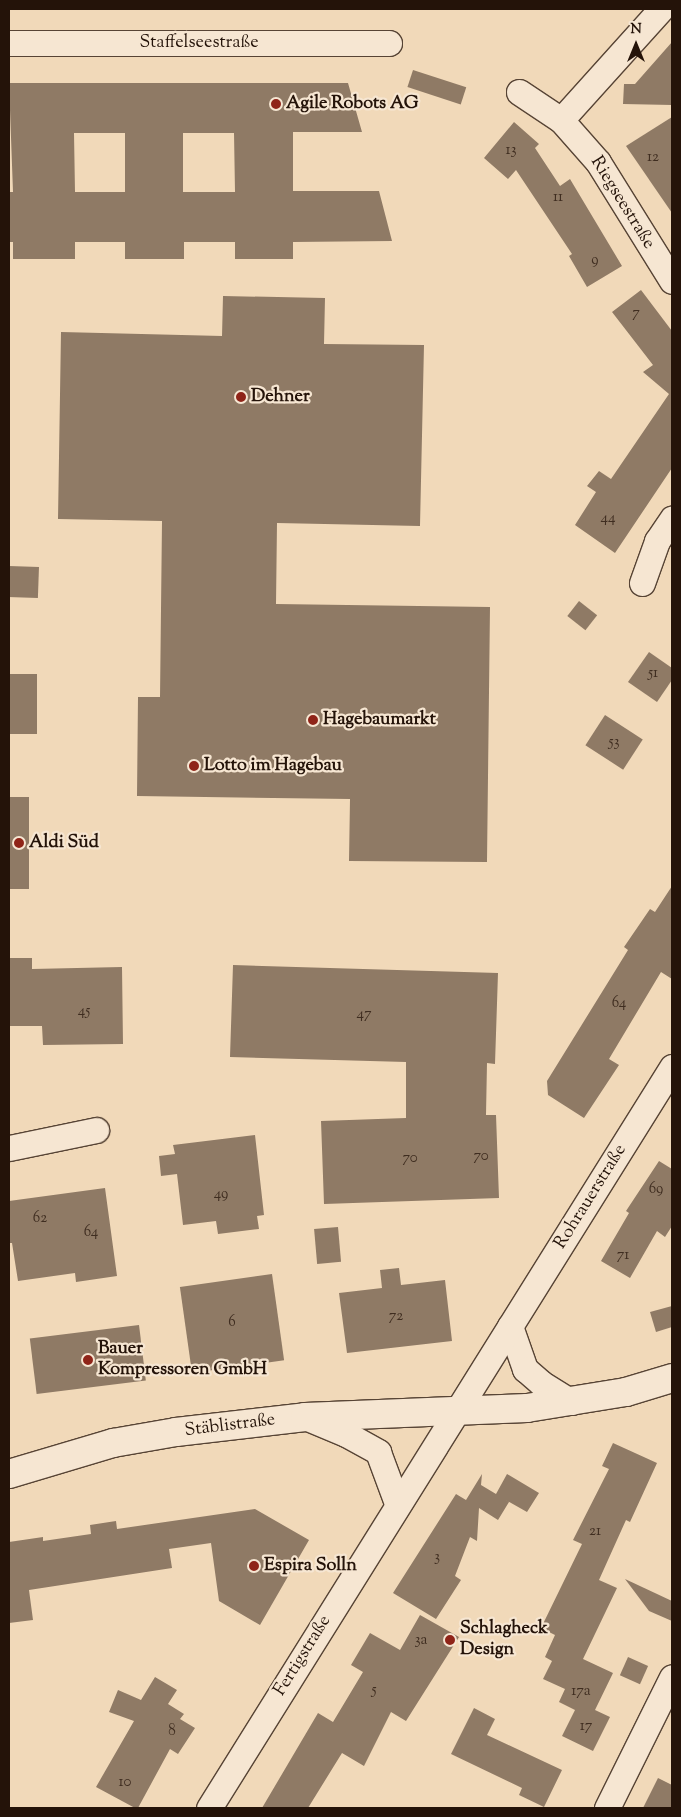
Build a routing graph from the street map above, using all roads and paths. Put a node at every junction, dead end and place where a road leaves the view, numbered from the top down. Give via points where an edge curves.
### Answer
1 (661, 9) edge
2 (9, 43) edge
3 (389, 43) dead end
4 (519, 92) dead end
5 (562, 120) junction
6 (672, 281) edge
7 (672, 519) edge
8 (642, 583) dead end
9 (672, 1067) edge
10 (96, 1130) dead end
11 (9, 1148) edge
12 (510, 1326) junction
13 (672, 1378) edge
14 (571, 1402) junction
15 (456, 1410) junction
16 (305, 1417) junction
17 (9, 1474) edge
18 (397, 1503) junction
19 (672, 1677) edge
20 (209, 1808) edge
21 (607, 1808) edge

1 - 5 street
2 - 3 street, Staffelseestraße
4 - 5 street, Riegseestraße
5 - 6 street, Riegseestraße via 598,162
7 - 8 street via 657,541
9 - 12 street, Rohrauerstraße
10 - 11 street
12 - 14 street via 525,1369 541,1384
12 - 15 street, Rohrauerstraße
13 - 14 main road, Stäblistraße
14 - 15 main road, Stäblistraße via 527,1408
15 - 16 main road, Stäblistraße
15 - 18 street, Fertigstraße
16 - 17 main road, Stäblistraße via 112,1443
16 - 18 street via 378,1452
18 - 20 street, Fertigstraße
19 - 21 street

